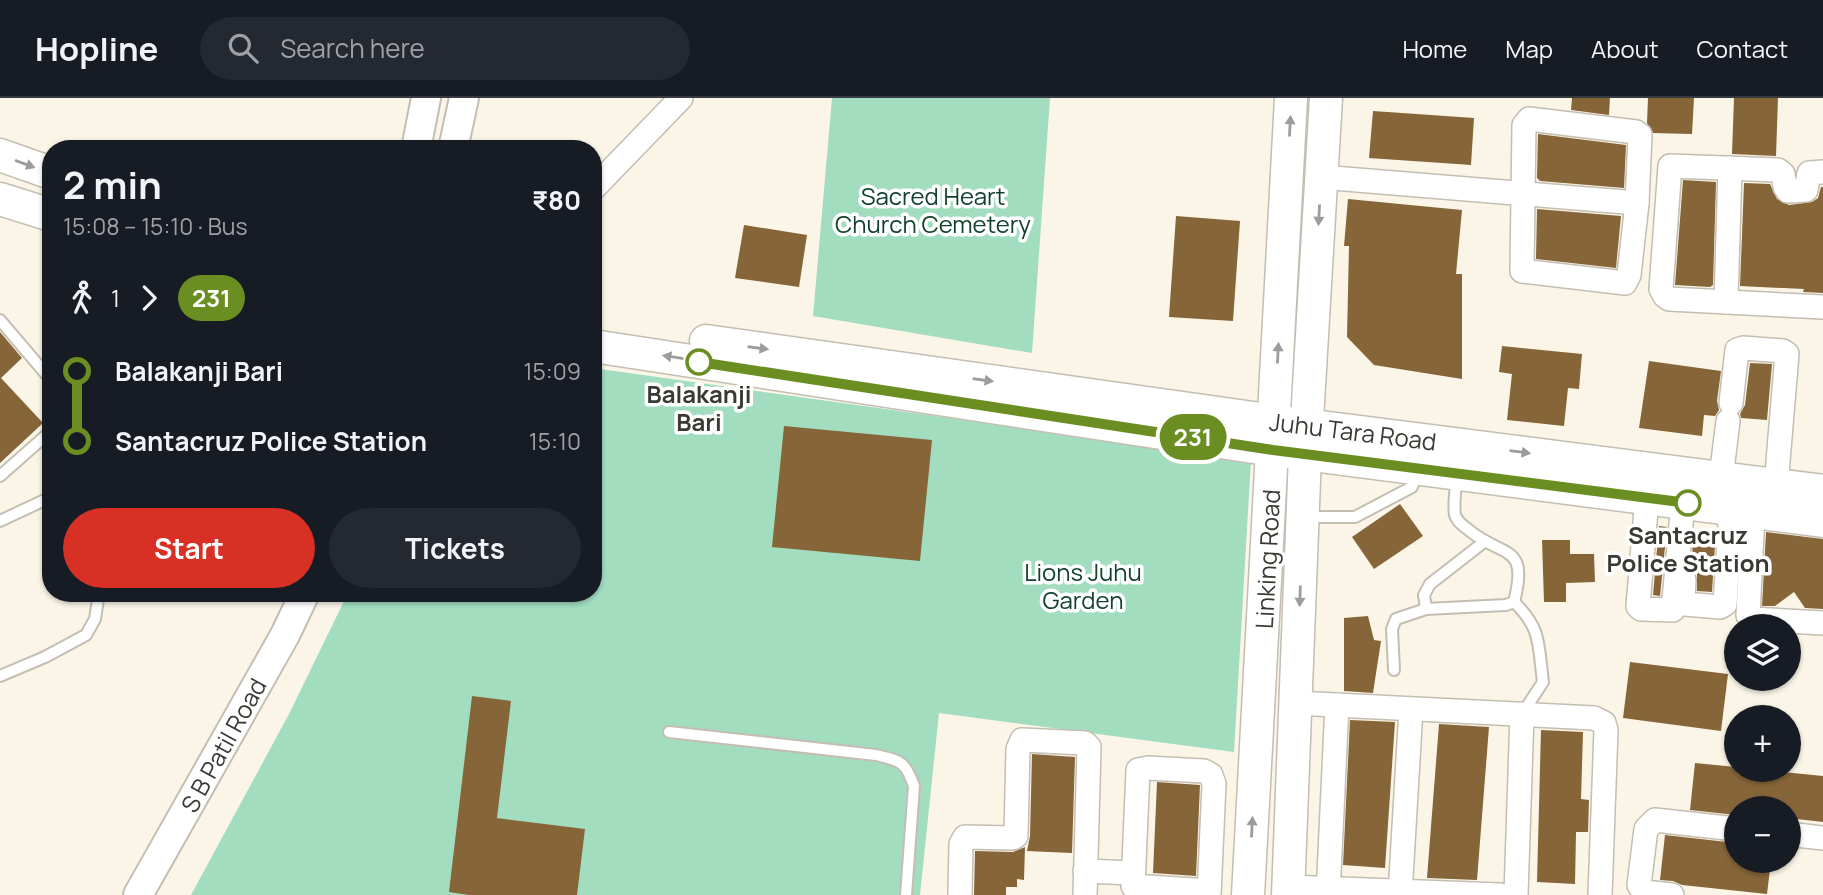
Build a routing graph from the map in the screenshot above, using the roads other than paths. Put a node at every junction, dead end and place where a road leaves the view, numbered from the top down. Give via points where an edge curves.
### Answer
1 (464, 98) edge
2 (681, 98) edge
3 (1292, 98) edge
4 (1326, 98) edge
5 (421, 123) edge
6 (455, 139) edge
7 (0, 155) edge
8 (1730, 168) junction
9 (42, 170) edge
10 (1823, 172) edge
11 (1321, 177) junction
12 (602, 180) edge
13 (1521, 193) junction
14 (0, 198) edge
15 (1637, 203) junction
16 (42, 212) edge
17 (1726, 302) junction
18 (1823, 307) edge
19 (0, 320) edge
20 (602, 326) edge
21 (602, 347) edge
22 (42, 369) edge
23 (1273, 435) junction
24 (42, 439) edge
25 (1306, 439) junction
26 (1468, 465) junction
27 (1420, 469) junction
28 (0, 476) edge
29 (1721, 478) junction
30 (1776, 485) junction
31 (1823, 491) edge
32 (1647, 498) junction
33 (42, 501) edge
34 (1686, 503) junction
35 (1742, 510) junction
36 (1823, 521) edge
37 (0, 522) edge
38 (1302, 530) junction
39 (1268, 542) junction
40 (1484, 542) junction
41 (98, 602) edge
42 (301, 602) edge
43 (1514, 602) junction
44 (1426, 609) junction
45 (1823, 623) edge
46 (1394, 670) dead end
47 (0, 676) edge
48 (1296, 703) junction
49 (1337, 705) junction
50 (1411, 709) junction
51 (1522, 715) junction
52 (669, 732) dead end
53 (1724, 828) edge
54 (1801, 835) edge
55 (1823, 838) edge
56 (1086, 871) junction
57 (1133, 873) junction
58 (1288, 891) edge
59 (1328, 892) edge
60 (1209, 893) edge
61 (1400, 893) edge
62 (138, 895) edge
63 (906, 895) edge
64 (960, 895) edge
65 (1085, 895) edge
66 (1248, 895) edge
67 (1500, 895) edge
68 (1516, 895) edge
69 (1600, 895) edge
70 (1672, 895) edge

1 - 6 street
2 - 12 street
23 -> 3 main road, Linking Road
4 - 11 main road, Linking Road
5 - 6 street
7 -> 9 main road
8 - 10 street via 1779,170 1788,191 1801,192 1806,190 1809,173
8 - 17 street
8 - 17 street via 1669,168 1661,289 1669,299
11 - 13 street
11 -> 25 main road, Linking Road
13 - 15 street
13 - 15 street via 1524,125 1529,119 1636,132 1641,140
13 - 15 street via 1522,271 1621,284 1629,275
14 - 16 main road
17 - 18 street
19 - 22 lane
20 -> 23 main road, Juhu Tara Road
23 -> 21 main road, Juhu Tara Road
23 - 25 main road, Juhu Tara Road
23 - 39 main road, Linking Road
24 - 28 lane
25 - 26 main road, Juhu Tara Road
25 - 27 main road, Juhu Tara Road
25 - 38 main road, Linking Road
26 - 27 main road, Juhu Tara Road
26 -> 29 main road, Juhu Tara Road
26 - 32 main road, Juhu Tara Road
26 - 40 lane via 1456,517
27 - 38 lane via 1412,487 1354,517
29 - 30 main road, Juhu Tara Road
29 - 30 street via 1737,350 1783,351 1787,354
30 - 31 main road, Juhu Tara Road
32 - 34 main road, Juhu Tara Road
32 - 34 street via 1641,610 1674,609
33 - 37 lane
34 - 35 main road, Juhu Tara Road
34 - 35 street via 1686,605 1725,604
35 - 36 main road, Juhu Tara Road
35 - 45 street via 1748,615
38 - 39 main road
38 -> 48 main road, Linking Road
66 -> 39 main road, Linking Road
40 - 43 lane via 1511,553 1518,563
40 - 44 lane via 1430,584 1424,595
41 - 47 lane via 86,635
42 - 62 street, S B Patil Road
43 - 44 lane
43 - 51 lane via 1536,629 1543,682
44 - 46 lane via 1396,619 1392,629
48 - 49 street
48 - 58 main road, Linking Road
49 - 50 street
49 - 59 street
50 - 51 street
50 - 61 street
51 - 68 street
51 - 69 street via 1594,718 1604,723
52 - 63 lane via 900,761 914,786
53 - 70 street via 1655,820 1646,829 1639,886 1644,892
54 - 55 street
56 - 57 street
56 - 64 street via 1089,747 1086,743 1022,740 1016,836 965,837
56 - 65 street
57 - 60 street via 1136,887
57 - 60 street via 1138,770 1209,772 1213,779
58 - 59 street
59 - 61 street
61 - 67 street

